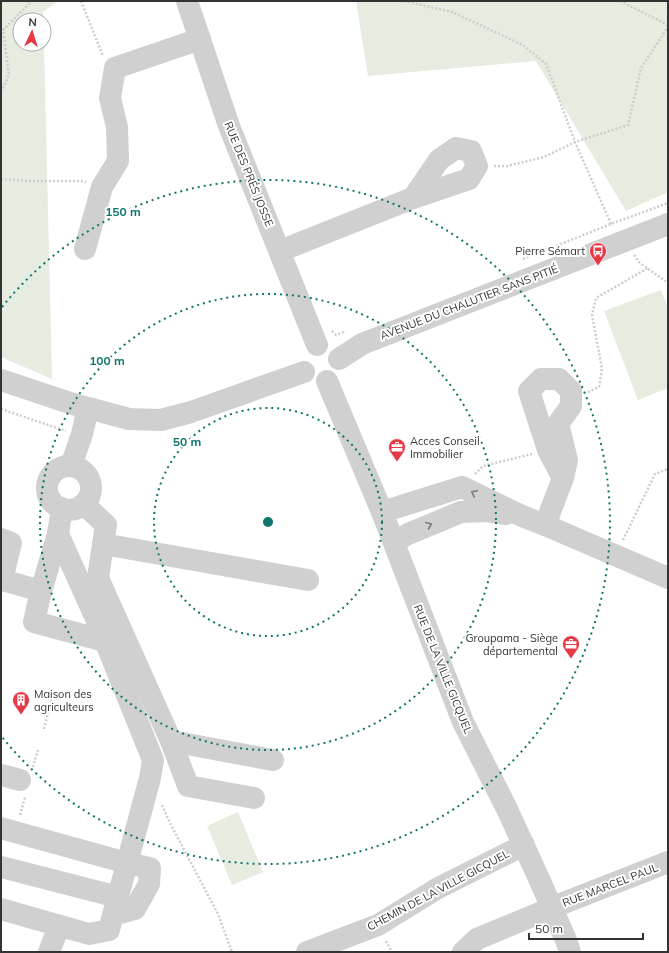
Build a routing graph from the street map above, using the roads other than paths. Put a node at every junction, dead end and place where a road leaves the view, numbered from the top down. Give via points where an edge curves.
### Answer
1 (187, 1) edge
2 (200, 39) junction
3 (413, 198) junction
4 (668, 224) edge
5 (85, 249) dead end
6 (280, 251) junction
7 (317, 345) junction
8 (339, 359) junction
9 (304, 372) junction
10 (1, 380) edge
11 (326, 381) junction
12 (88, 408) junction
13 (71, 466) junction
14 (563, 478) junction
15 (72, 507) junction
16 (382, 512) junction
17 (522, 516) junction
18 (545, 525) junction
19 (58, 534) junction
20 (1, 540) edge
21 (394, 542) junction
22 (103, 544) junction
23 (668, 578) edge
24 (2, 580) edge
25 (308, 580) dead end
26 (41, 591) junction
27 (105, 641) junction
28 (171, 741) junction
29 (273, 760) dead end
30 (254, 798) dead end
31 (1, 828) edge
32 (524, 845) junction
33 (668, 862) edge
34 (127, 863) junction
35 (1, 867) edge
36 (116, 906) junction
37 (552, 907) junction
38 (1, 909) edge
39 (59, 926) junction
40 (49, 952) edge
41 (307, 952) edge
42 (462, 952) edge
43 (570, 952) edge

1 - 2 street, RUE DES PRÉS JOSSE
2 - 5 street via 115,68 110,98 117,128 118,160 102,187
2 - 6 street, RUE DES PRÉS JOSSE via 229,126
3 - 3 street via 469,179 477,166 471,152 456,148 439,160
3 - 6 street
4 - 8 street, AVENUE DU CHALUTIER SANS PITIÉ via 362,344
6 - 7 street, RUE DES PRÉS JOSSE
7 - 8 street via 328,346
7 - 9 street via 307,350 304,355
8 - 11 street via 338,370
9 - 11 street via 311,379
9 - 12 street via 161,420 129,419
10 - 12 street
11 - 16 street, RUE DE LA VILLE GICQUEL
12 - 13 street
13 - 15 street via 82,470 88,476 90,484 90,494 86,500
13 - 15 street via 60,467 54,471 49,478 47,494 56,506
14 - 14 street via 548,450 529,391 541,379 559,379 571,392 571,406 558,424 567,460
14 - 18 street
15 - 19 street
15 - 22 street via 89,509 106,525
17 -> 16 street via 462,487
16 - 21 street, RUE DE LA VILLE GICQUEL
17 - 18 street
21 -> 17 street via 461,512 486,511
18 - 23 street
19 - 26 street
19 - 27 street
20 - 24 street via 11,543
21 - 32 street, RUE DE LA VILLE GICQUEL via 462,722
22 - 25 street
22 - 28 street via 98,578
24 - 26 street
26 - 27 street via 34,622
27 - 34 street via 153,760
28 - 29 street
28 - 30 street via 188,786
31 - 34 street
32 - 37 street, RUE DE LA VILLE GICQUEL
32 - 41 street, CHEMIN DE LA VILLE GICQUEL via 438,888 378,924
33 - 37 street, RUE MARCEL PAUL
34 - 36 street
35 - 36 street
36 - 39 street via 109,930 89,934
37 - 42 street, RUE MARCEL PAUL via 477,939
37 - 43 street, RUE DE LA VILLE GICQUEL
38 - 39 street
39 - 40 street

